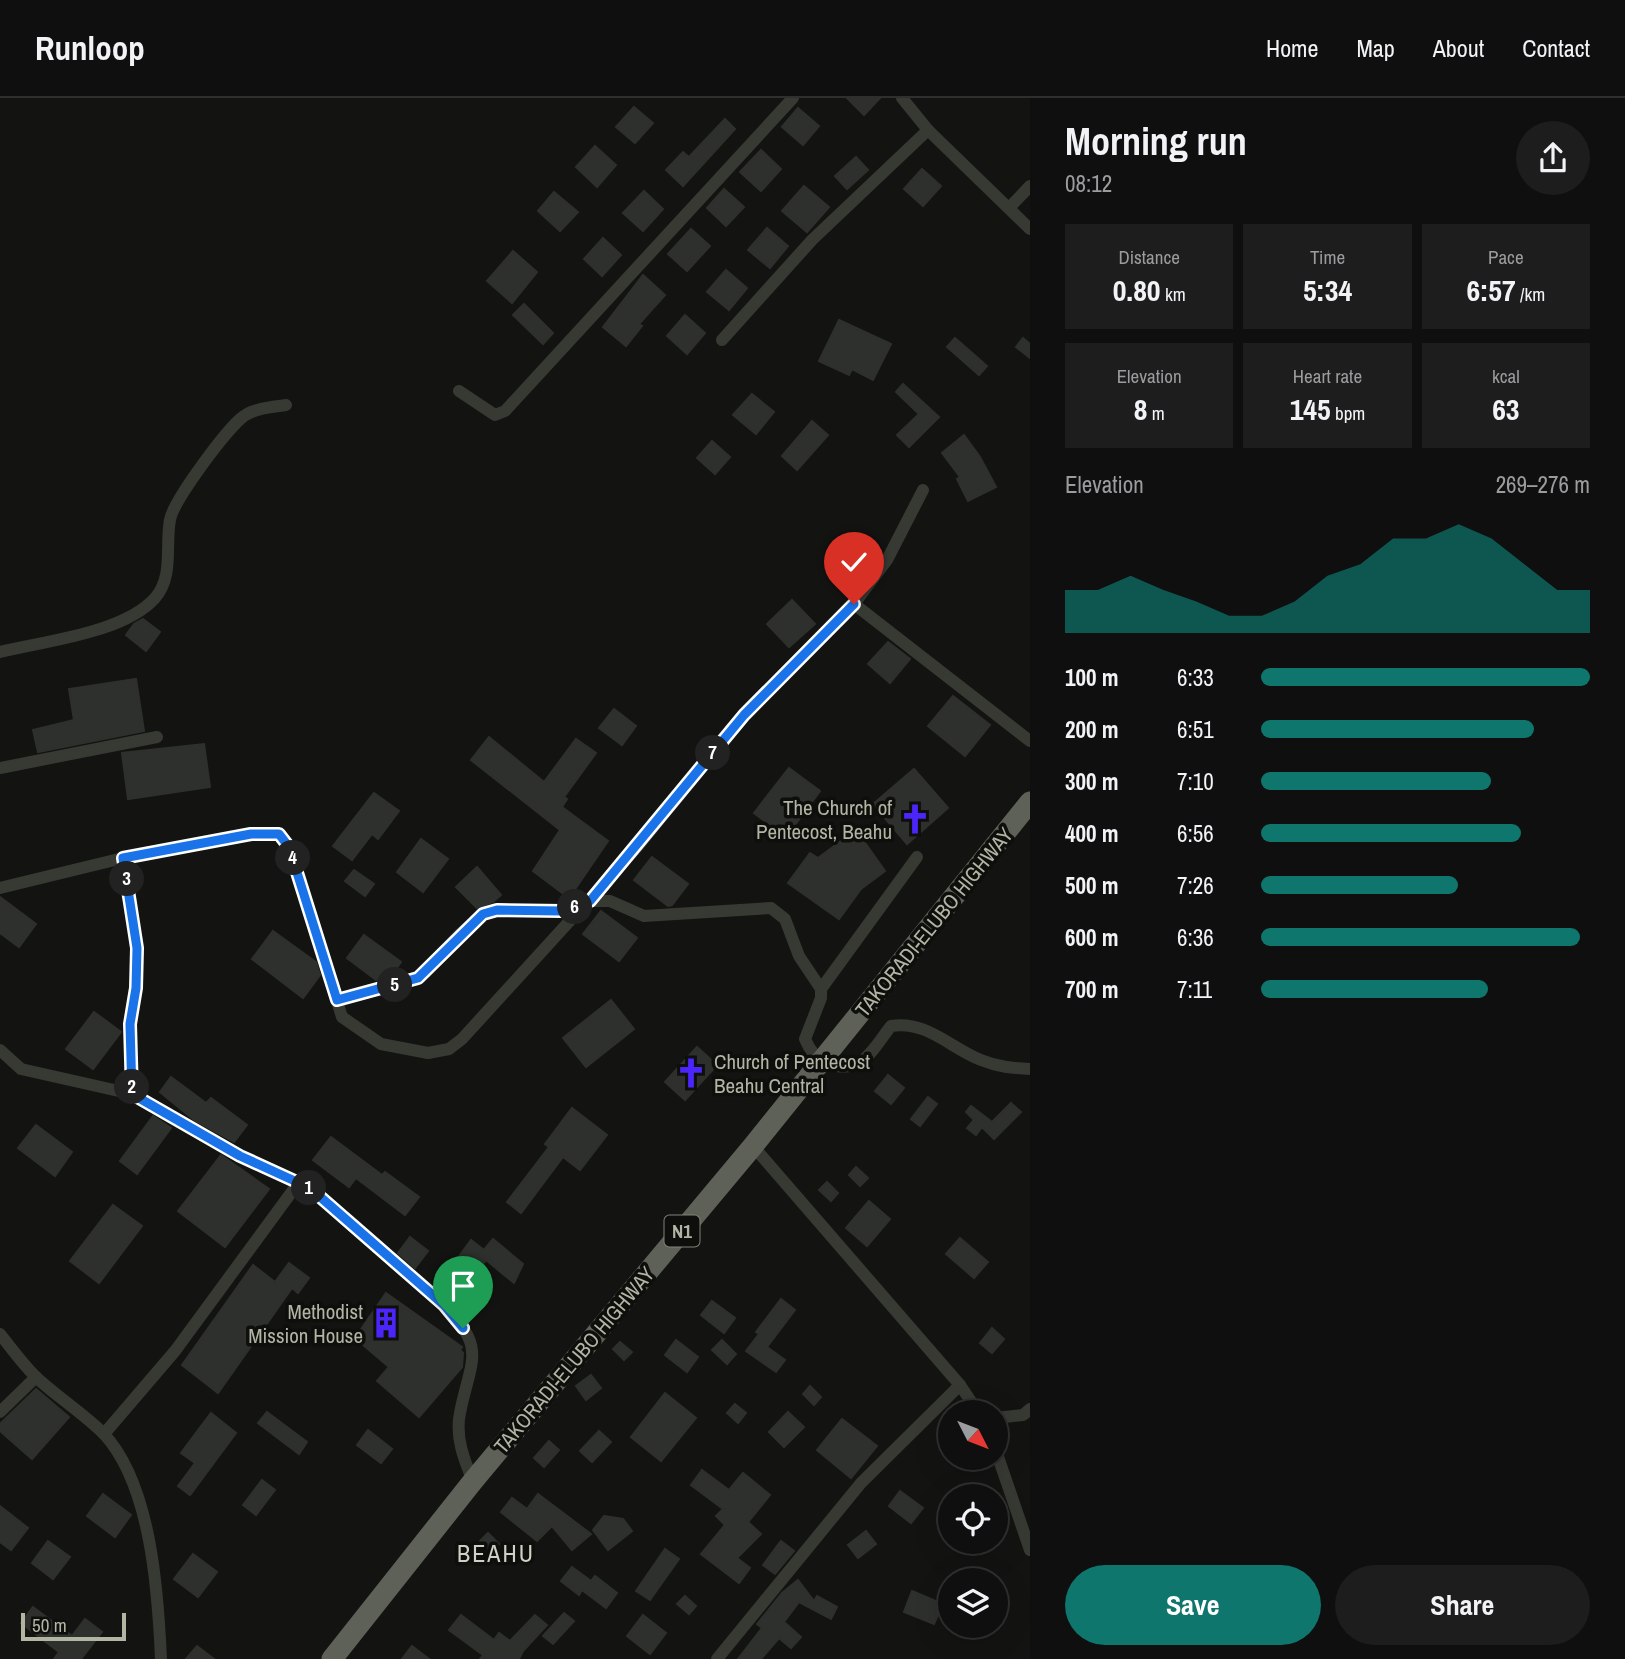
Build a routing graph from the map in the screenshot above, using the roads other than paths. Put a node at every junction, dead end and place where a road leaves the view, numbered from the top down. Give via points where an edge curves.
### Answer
1 (793, 98) edge
2 (903, 99) edge
3 (928, 130) junction
4 (1030, 186) edge
5 (1009, 208) junction
6 (1030, 229) edge
7 (722, 340) dead end
8 (459, 391) dead end
9 (286, 405) dead end
10 (923, 491) dead end
11 (854, 604) junction
12 (0, 652) edge
13 (157, 737) dead end
14 (1030, 741) edge
15 (0, 768) edge
16 (1030, 802) edge
17 (917, 857) dead end
18 (123, 858) junction
19 (0, 888) edge
20 (590, 901) junction
21 (821, 989) junction
22 (337, 1000) junction
23 (0, 1050) edge
24 (821, 1061) junction
25 (1030, 1069) edge
26 (132, 1094) junction
27 (753, 1146) junction
28 (299, 1182) junction
29 (0, 1334) edge
30 (36, 1377) junction
31 (960, 1385) junction
32 (970, 1400) edge
33 (1030, 1409) edge
34 (0, 1412) edge
35 (1008, 1417) edge
36 (104, 1434) junction
37 (1003, 1470) edge
38 (473, 1482) junction
39 (1030, 1550) edge
40 (162, 1659) edge
41 (332, 1659) edge
42 (717, 1659) edge

1 - 8 street via 505,411 490,413
2 - 3 street
3 - 5 street
3 - 7 street via 812,240
4 - 5 street
5 - 6 street
9 - 12 street via 256,411 237,422 177,502 170,520 167,575 148,605 114,624
10 - 11 street via 887,560
11 - 14 street
11 - 20 street via 744,715
13 - 15 street
16 - 24 highway, TAKORADI-ELUBO HIGHWAY / N1
17 - 21 street
18 - 19 street
18 - 22 street via 251,834 279,834 289,847
18 - 26 street via 137,948 130,1024
20 - 21 street via 610,901 643,916 771,908 785,919 799,956
20 - 22 street via 562,911 483,914 418,978
20 - 22 street via 449,1049 428,1053 381,1044 342,1017
21 - 24 street via 805,1039
23 - 26 street via 21,1069
24 - 25 street via 850,1068 863,1061 891,1026 907,1023 979,1060 1003,1068
24 - 27 highway, TAKORADI-ELUBO HIGHWAY / N1
26 - 28 street via 240,1156
27 - 31 street
27 - 38 highway, TAKORADI-ELUBO HIGHWAY / N1
28 - 36 street via 176,1351
28 - 38 street via 352,1223 444,1305 463,1328 474,1348 473,1370 459,1415 460,1450
29 - 30 street
30 - 34 street
30 - 36 street
31 - 32 street
31 - 42 street via 862,1483
33 - 35 street
36 - 40 street via 129,1468 142,1502
37 - 39 street
38 - 41 highway, TAKORADI-ELUBO HIGHWAY / N1

